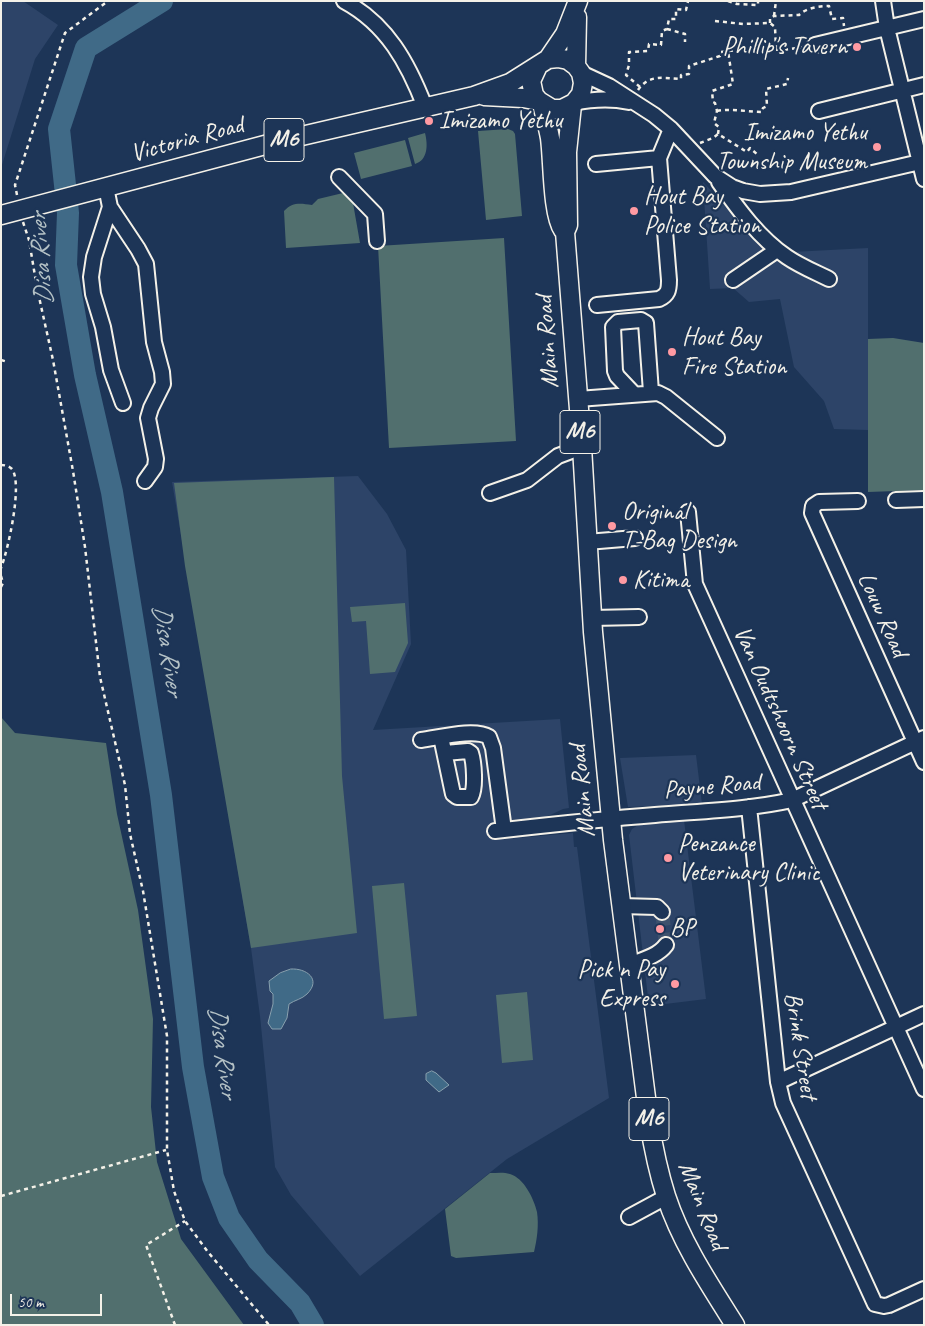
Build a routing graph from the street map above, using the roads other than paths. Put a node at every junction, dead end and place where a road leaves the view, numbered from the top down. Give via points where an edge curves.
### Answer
1 (344, 1) edge
2 (578, 1) edge
3 (883, 1) edge
4 (924, 19) edge
5 (886, 28) junction
6 (815, 45) road end
7 (543, 64) junction
8 (578, 70) junction
9 (924, 85) edge
10 (902, 91) junction
11 (474, 96) junction
12 (540, 103) junction
13 (573, 104) junction
14 (635, 104) junction
15 (425, 107) junction
16 (819, 112) dead end
17 (671, 129) junction
18 (659, 158) junction
19 (922, 161) edge
20 (596, 164) dead end
21 (715, 176) junction
22 (339, 177) dead end
23 (924, 179) edge
24 (101, 188) junction
25 (110, 207) junction
26 (1, 215) edge
27 (565, 232) junction
28 (376, 241) dead end
29 (776, 250) junction
30 (829, 279) dead end
31 (733, 280) dead end
32 (597, 305) dead end
33 (651, 392) junction
34 (634, 394) junction
35 (578, 399) junction
36 (123, 403) dead end
37 (717, 438) dead end
38 (582, 447) junction
39 (145, 481) dead end
40 (490, 493) dead end
41 (896, 500) dead end
42 (924, 500) edge
43 (858, 501) dead end
44 (688, 512) dead end
45 (635, 538) dead end
46 (587, 542) junction
47 (639, 617) dead end
48 (592, 618) junction
49 (441, 738) junction
50 (420, 740) dead end
51 (919, 740) edge
52 (445, 753) dead end
53 (924, 762) edge
54 (792, 800) junction
55 (749, 807) junction
56 (611, 818) junction
57 (621, 906) junction
58 (662, 912) dead end
59 (666, 945) dead end
60 (629, 965) junction
61 (924, 1014) edge
62 (895, 1027) junction
63 (778, 1082) junction
64 (924, 1089) edge
65 (666, 1197) junction
66 (629, 1217) dead end
67 (924, 1289) edge
68 (735, 1325) edge

1 - 15 street via 370,17 394,44
2 - 7 main road via 565,34
2 - 8 main road
3 - 5 street
4 - 5 street
5 - 6 street
5 - 10 street
7 - 8 main road via 558,58 568,60
7 - 11 main road, Victoria Road / M6 via 510,83
7 - 12 main road, M6 via 532,81
8 - 13 main road, M6 via 583,84 581,94
8 - 14 street
9 - 10 street
10 - 16 street
10 - 19 street
11 - 12 main road, Victoria Road / M6 via 502,96
11 - 15 main road, Victoria Road / M6
12 - 13 main road, Victoria Road / M6 via 552,109
12 - 27 main road, Main Road / M6 via 550,140 560,225
13 - 14 street via 606,99
13 - 27 main road, Main Road / M6 via 566,152 568,225
14 - 17 street
15 - 24 main road, Victoria Road / M6 via 280,140
17 - 18 street
17 - 21 street
18 - 20 street
18 - 32 street via 669,288 659,300
19 - 21 street via 792,192 760,194 742,191
19 - 23 street
21 - 29 street via 737,209
22 - 28 street via 374,214
24 - 25 street
24 - 26 main road, Victoria Road / M6
25 - 36 street via 91,277 111,370
25 - 39 street via 146,264 154,342 162,372 163,384 148,418 155,467
27 - 35 main road, Main Road / M6
29 - 30 street
29 - 31 street
33 - 34 street
33 - 34 street via 646,323 641,320 618,322 613,327 614,367 617,376
33 - 37 street via 662,394
34 - 35 street
35 - 38 main road, Main Road / M6
38 - 40 street via 558,456 527,480
38 - 46 main road, Main Road / M6
41 - 42 street
43 - 51 street, Louw Road via 819,502 813,506 812,513
44 - 54 street, Van Oudtshoorn Street via 695,584
45 - 46 street
46 - 48 main road, Main Road / M6
47 - 48 street
48 - 56 main road, Main Road / M6
49 - 50 street
49 - 52 street
49 - 56 street, Payne Road via 481,734 489,737 493,748 499,831
51 - 53 street, Louw Road
51 - 54 street, Payne Road
54 - 55 street, Payne Road
54 - 62 street, Van Oudtshoorn Street
55 - 56 street, Payne Road
55 - 63 street, Brink Street
56 - 57 main road, Main Road / M6
57 - 58 street via 657,907
57 - 60 main road, Main Road / M6
59 - 60 street via 655,954
60 - 65 main road, Main Road / M6 via 654,1153
61 - 62 street
62 - 63 street
62 - 64 street, Van Oudtshoorn Street
63 - 67 street, Brink Street via 782,1103 875,1304 889,1305
65 - 66 street
65 - 68 main road, Main Road / M6 via 708,1283

